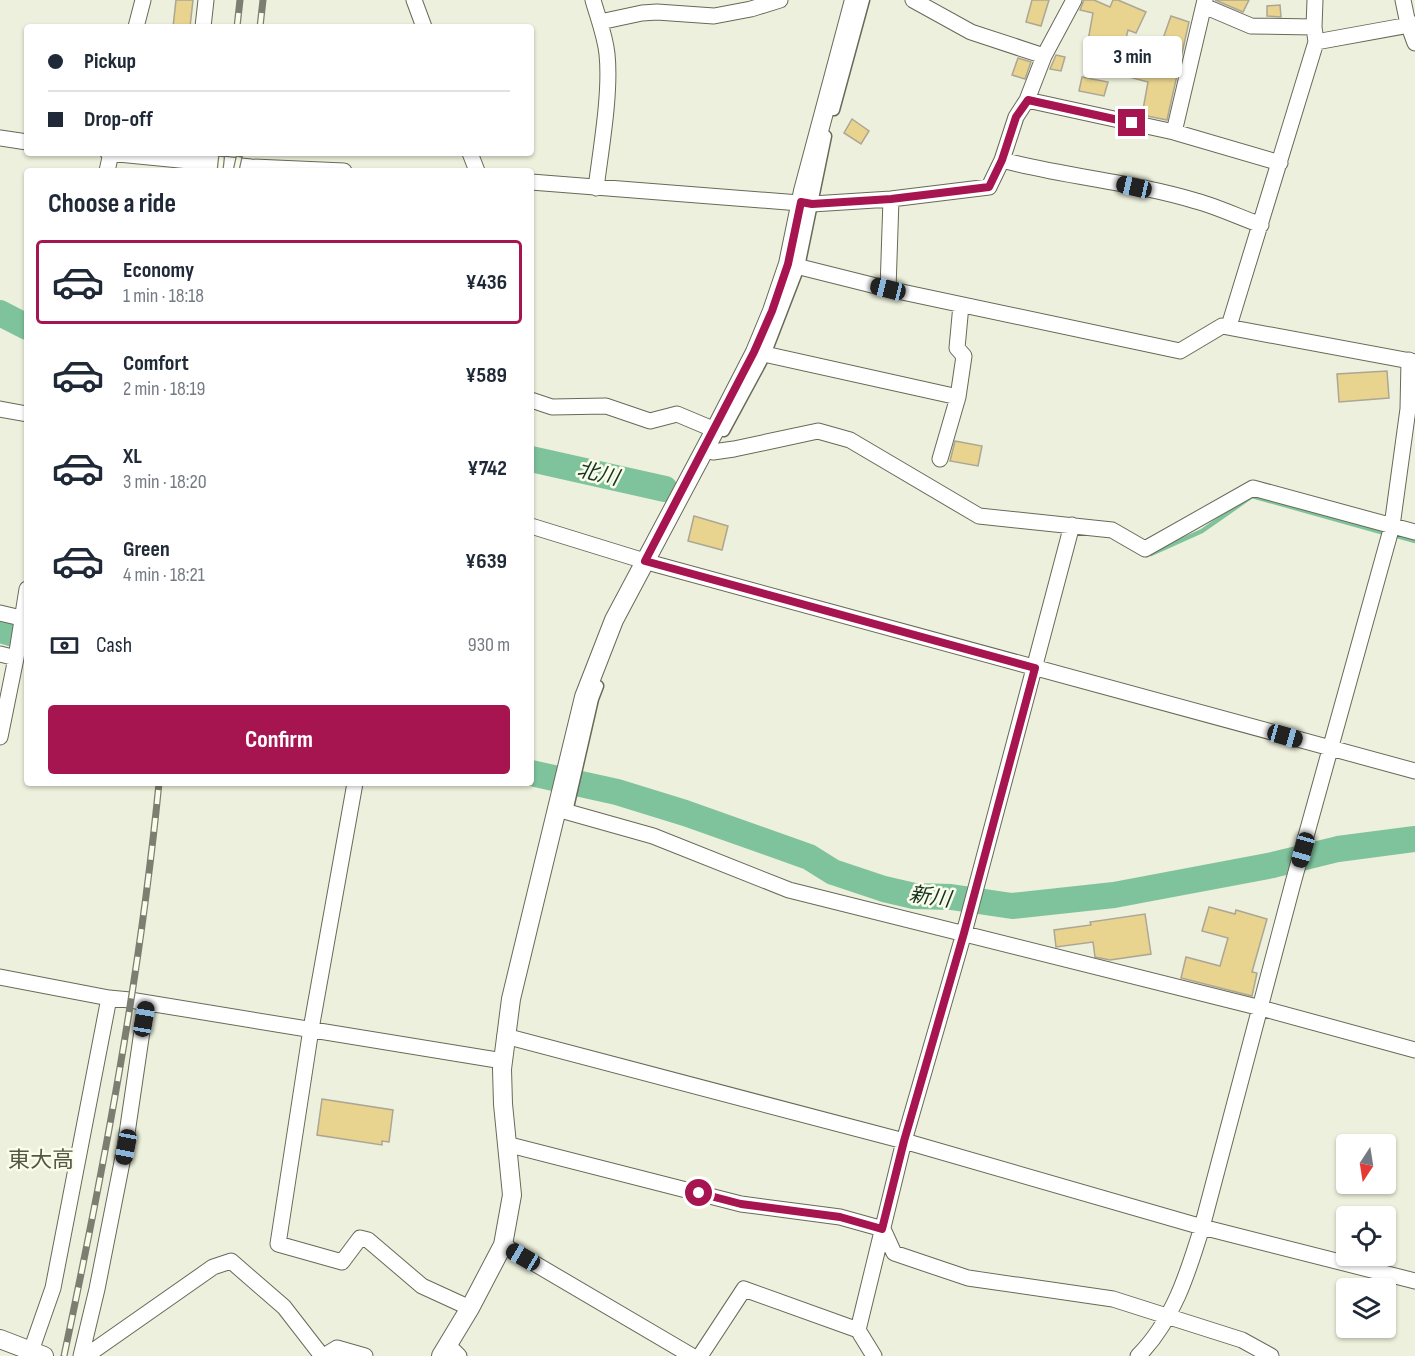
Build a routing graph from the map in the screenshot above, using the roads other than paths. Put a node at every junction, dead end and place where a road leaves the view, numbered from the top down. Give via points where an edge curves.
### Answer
1 (143, 0) edge
2 (206, 0) edge
3 (414, 0) edge
4 (593, 0) edge
5 (780, 0) edge
6 (854, 0) edge
7 (864, 0) edge
8 (913, 0) edge
9 (1074, 0) edge
10 (1315, 0) edge
11 (1403, 0) edge
12 (1205, 3) edge
13 (600, 22) junction
14 (137, 24) edge
15 (202, 24) edge
16 (423, 24) edge
17 (1412, 24) edge
18 (1315, 34) junction
19 (1415, 43) edge
20 (1044, 56) junction
21 (1028, 100) junction
22 (1174, 132) junction
23 (0, 138) edge
24 (24, 142) edge
25 (136, 156) edge
26 (1002, 160) junction
27 (1281, 164) junction
28 (242, 168) edge
29 (534, 182) edge
30 (596, 188) junction
31 (891, 199) junction
32 (806, 203) junction
33 (1261, 225) junction
34 (794, 266) junction
35 (888, 289) junction
36 (961, 304) junction
37 (1229, 326) junction
38 (760, 353) junction
39 (1412, 361) edge
40 (958, 397) junction
41 (534, 401) edge
42 (0, 409) edge
43 (24, 413) edge
44 (715, 430) junction
45 (709, 450) junction
46 (940, 459) dead end
47 (1072, 525) junction
48 (1392, 526) junction
49 (534, 527) edge
50 (1415, 532) edge
51 (648, 562) junction
52 (24, 604) edge
53 (0, 613) edge
54 (21, 618) junction
55 (0, 654) edge
56 (16, 658) junction
57 (1035, 668) junction
58 (0, 737) edge
59 (1330, 749) junction
60 (1415, 771) edge
61 (354, 786) edge
62 (563, 805) junction
63 (964, 933) junction
64 (0, 977) edge
65 (109, 998) junction
66 (146, 1004) junction
67 (1261, 1008) junction
68 (311, 1029) junction
69 (505, 1036) junction
70 (1415, 1050) edge
71 (502, 1061) junction
72 (904, 1141) junction
73 (506, 1144) junction
74 (1202, 1227) junction
75 (882, 1229) junction
76 (502, 1245) junction
77 (1415, 1281) edge
78 (470, 1308) junction
79 (1168, 1316) junction
80 (858, 1330) junction
81 (0, 1339) edge
82 (449, 1352) edge
83 (38, 1354) edge
84 (686, 1355) edge
85 (84, 1356) edge
86 (323, 1356) edge
87 (365, 1356) edge
88 (700, 1356) edge
89 (874, 1356) edge
90 (1138, 1356) edge
91 (1271, 1356) edge

1 - 14 street
2 - 15 street
3 - 16 street
4 - 13 street
5 - 13 street via 714,16 657,12
6 - 32 street
7 - 32 street
8 - 20 street via 971,32
9 - 20 street
10 - 18 street
11 - 17 street
12 - 18 street via 1251,26
12 - 22 street
13 - 30 street via 607,54 607,87
17 - 18 street
17 - 19 street
18 - 27 street
20 - 21 street
21 - 22 street
21 - 26 street via 1016,117
22 - 27 street
23 - 24 street
25 - 28 street
26 - 31 street via 989,187
26 - 33 street via 1196,201
27 - 33 street
29 - 30 street
30 - 32 street
31 - 32 street
31 - 35 street
32 - 34 street
33 - 37 street
34 - 35 street
34 - 38 street via 772,311
35 - 36 street
36 - 37 street via 1180,351 1222,326
36 - 40 street via 957,348 964,356
37 - 39 street
38 - 40 street
38 - 44 street
38 - 45 street
39 - 48 street
40 - 46 street
41 - 44 street via 552,407 606,406 650,421 677,414
42 - 43 street
44 - 45 street
45 - 47 street via 734,450 818,431 850,440 979,516
45 - 51 street
47 - 48 street via 1112,530 1145,549 1253,488
47 - 57 street
48 - 50 street
48 - 59 street
49 - 51 street
51 - 57 street
51 - 62 street via 614,620 584,697
52 - 54 street
53 - 54 street
54 - 56 street
55 - 56 street
56 - 58 street
57 - 59 street
57 - 63 street
59 - 60 street
59 - 67 street
61 - 68 street
62 - 63 street via 789,890
62 - 69 street via 511,999
63 - 67 street
63 - 72 street
64 - 65 street
65 - 66 street
65 - 83 street
66 - 68 street
66 - 85 street via 126,1147
67 - 70 street
67 - 74 street
68 - 71 street
68 - 78 street via 278,1244 342,1262 360,1238 368,1239 422,1286
69 - 71 street
69 - 72 street
71 - 73 street
72 - 74 street
72 - 75 street
73 - 75 street via 741,1204 840,1217
73 - 76 street via 512,1195
74 - 77 street
74 - 79 street via 1186,1279
75 - 79 street via 894,1253 968,1278 1113,1299
75 - 80 street
76 - 78 street
76 - 84 street
78 - 82 street
79 - 90 street
79 - 91 street via 1242,1340
80 - 88 street via 744,1289
80 - 89 street
81 - 83 street
85 - 86 street via 213,1267 231,1261 284,1307
86 - 87 street via 337,1348

